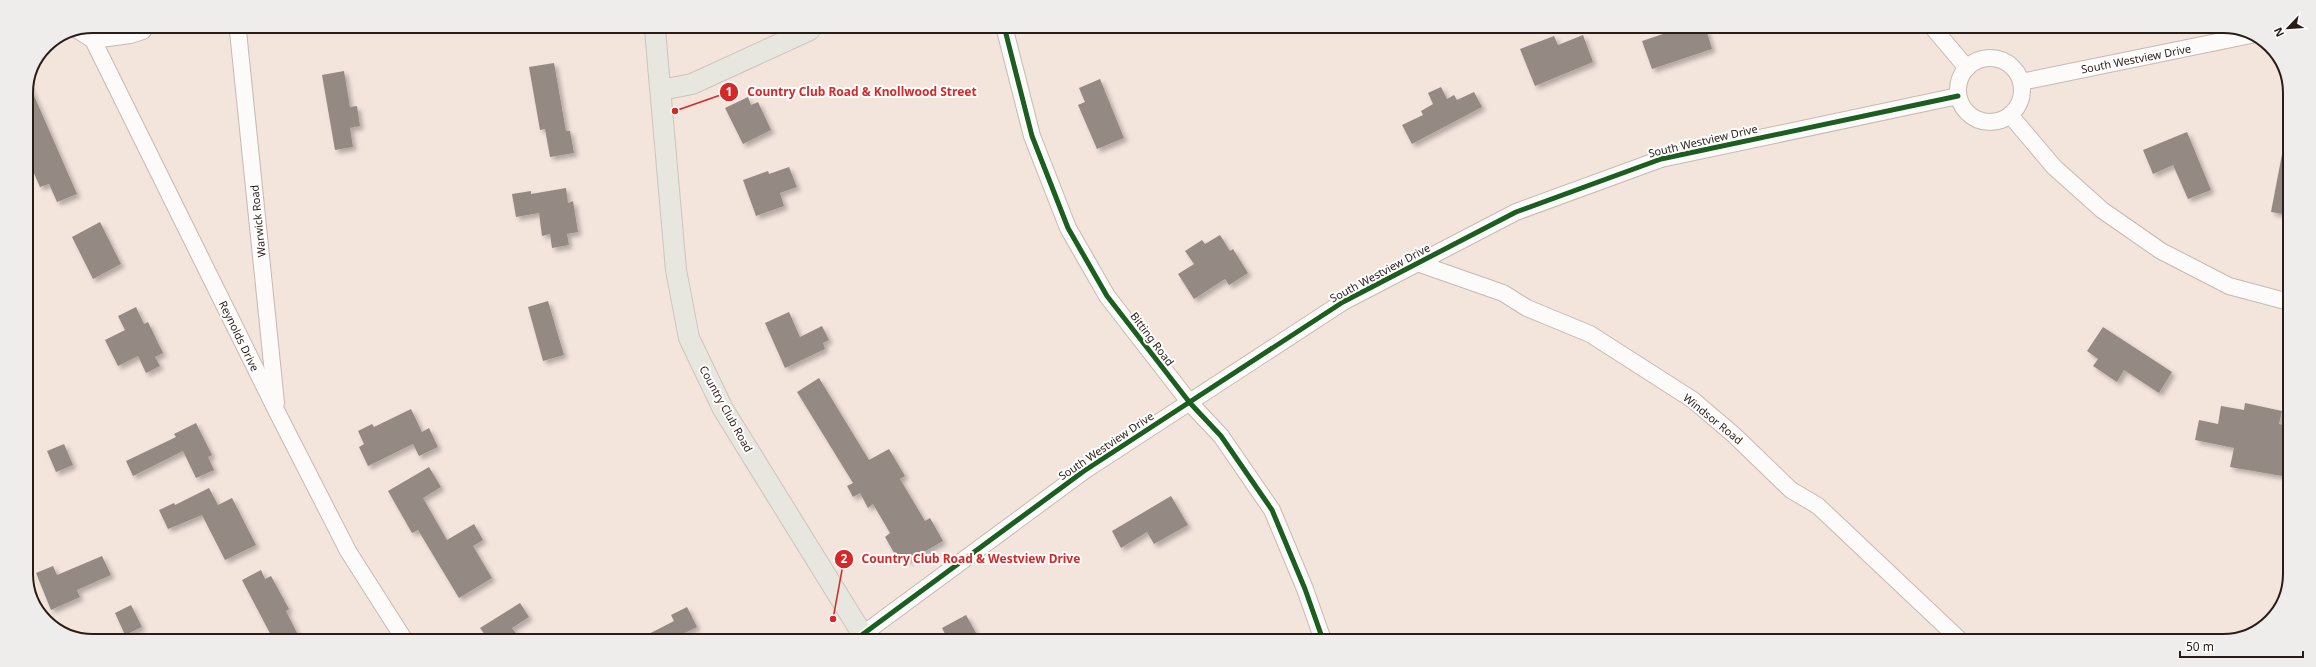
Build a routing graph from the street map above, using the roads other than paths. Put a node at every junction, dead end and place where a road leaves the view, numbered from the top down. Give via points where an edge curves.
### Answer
1 (136, 33) edge
2 (238, 33) edge
3 (655, 33) edge
4 (803, 33) edge
5 (1006, 33) edge
6 (1937, 33) edge
7 (83, 34) edge
8 (2243, 37) edge
9 (93, 40) junction
10 (1967, 68) junction
11 (2021, 82) junction
12 (661, 90) junction
13 (1958, 96) junction
14 (2010, 115) junction
15 (1420, 264) junction
16 (2283, 300) edge
17 (1190, 403) junction
18 (276, 412) junction
19 (401, 634) edge
20 (860, 634) edge
21 (867, 634) edge
22 (1321, 634) edge
23 (1954, 634) edge

1 - 9 street
2 - 18 street, Warwick Road
3 - 12 main road, Country Club Road
4 - 12 main road via 692,84
5 - 17 street, Bitting Road via 1032,136 1068,228 1107,296
6 - 10 street
7 - 9 street
8 - 11 street, South Westview Drive
9 - 18 street, Reynolds Drive
10 - 11 street via 1980,60 1996,58 2014,69
10 - 13 street via 1958,85
11 - 14 street via 2021,99
12 - 20 main road, Country Club Road via 676,270 689,338 723,409
13 - 14 street via 1962,106 1978,120 1999,121
13 - 15 street, South Westview Drive via 1661,159 1516,212
14 - 16 street via 2054,167 2102,210 2161,251 2229,286
15 - 17 street, South Westview Drive via 1343,302
15 - 23 street, Windsor Road via 1503,293 1527,308 1590,334 1693,400 1791,490 1818,506
17 - 21 street, South Westview Drive via 1084,471
17 - 22 street, Bitting Road via 1220,436 1272,510 1305,588
18 - 19 street, Reynolds Drive via 348,551

